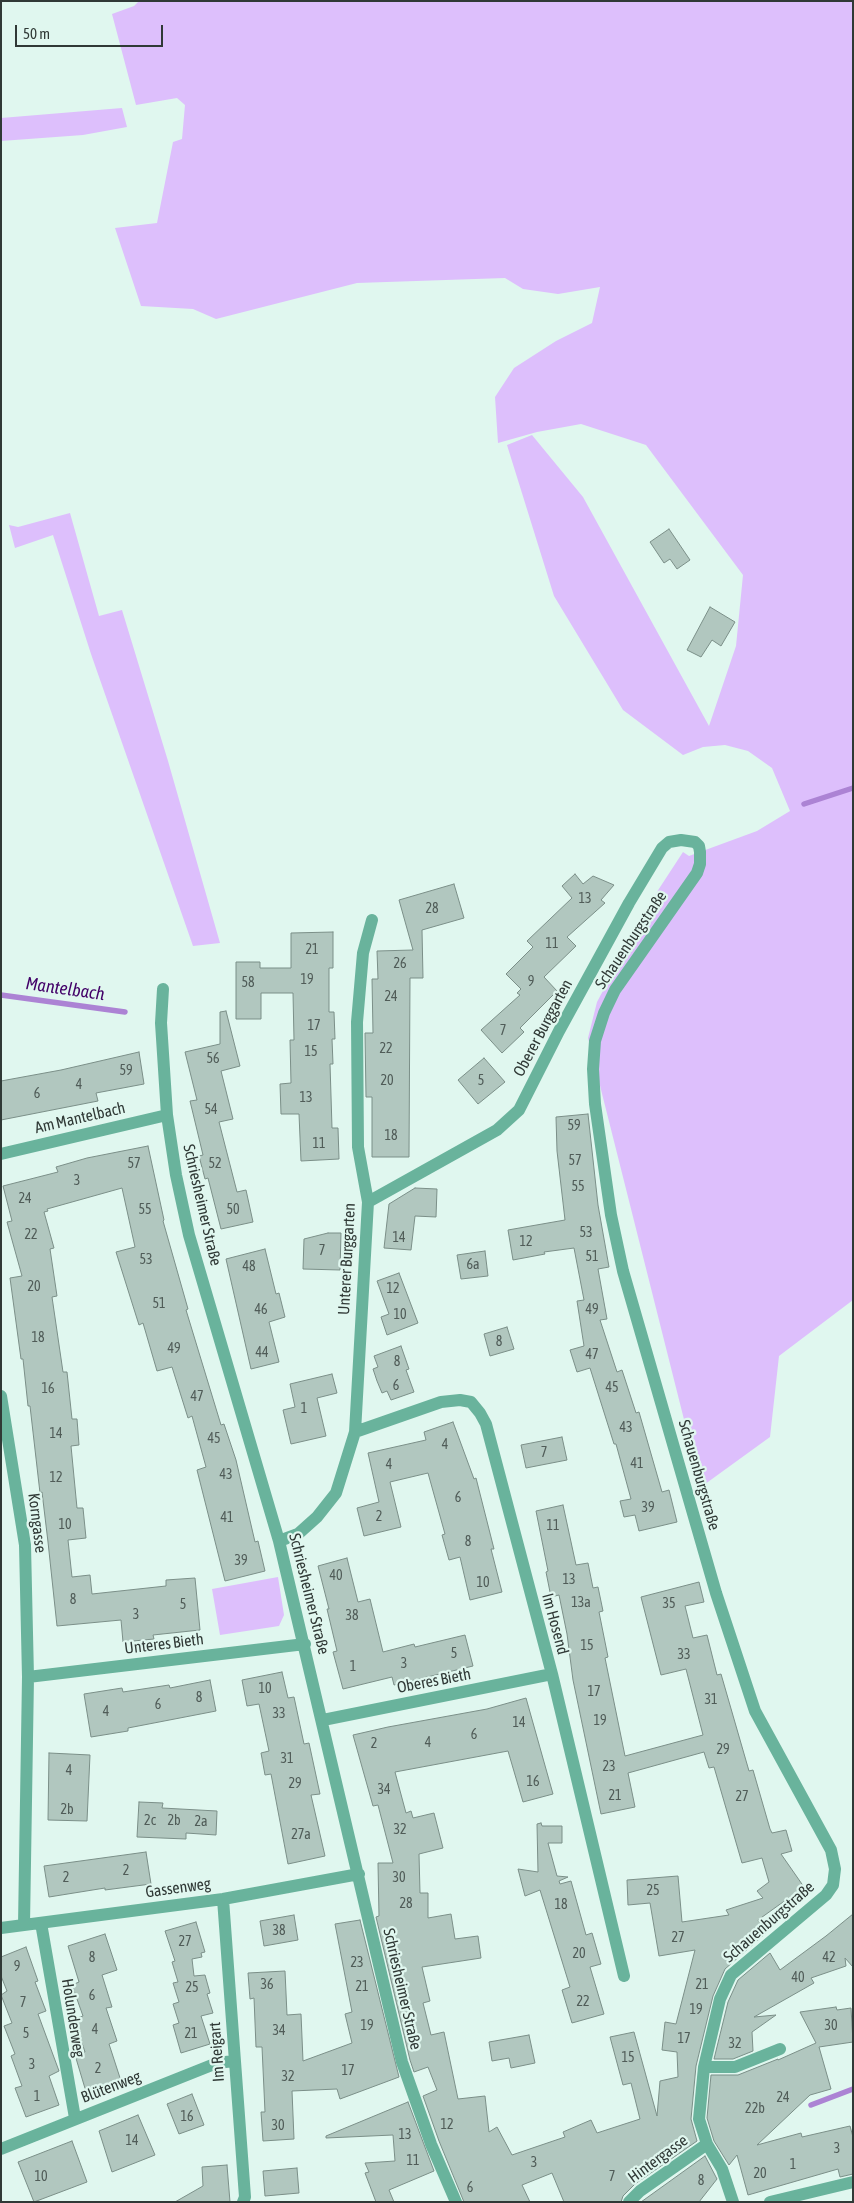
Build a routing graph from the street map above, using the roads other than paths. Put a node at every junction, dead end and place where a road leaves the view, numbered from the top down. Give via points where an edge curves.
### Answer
1 (700, 852) joint
2 (372, 920) dead end
3 (163, 989) dead end
4 (167, 1115) junction
5 (1, 1154) edge
6 (368, 1202) junction
7 (1, 1396) edge
8 (355, 1432) junction
9 (280, 1541) junction
10 (305, 1644) junction
11 (552, 1674) junction
12 (28, 1677) junction
13 (323, 1720) junction
14 (359, 1874) junction
15 (223, 1899) junction
16 (41, 1923) junction
17 (24, 1925) junction
18 (1, 1928) edge
19 (624, 1976) dead end
20 (780, 2049) dead end
21 (234, 2061) junction
22 (704, 2067) junction
23 (75, 2118) junction
24 (708, 2144) junction
25 (1, 2149) edge
26 (853, 2182) edge
27 (243, 2202) edge
28 (456, 2202) edge
29 (629, 2202) edge
30 (733, 2202) edge
31 (770, 2202) edge

1 - 6 street, Oberer Burggarten via 699,846 688,839 669,842 662,848 558,1031 520,1110 497,1130
1 - 22 street, Schauenburgstraße via 697,873 616,990 604,1013 595,1041 595,1104 622,1271 716,1593 755,1711 831,1850 836,1869 833,1885 826,1895 731,1975 720,1998
2 - 6 street, Unterer Burggarten via 363,953 357,1022 358,1147
3 - 4 street, Schriesheimer Straße via 161,1023
4 - 5 street, Am Mantelbach
4 - 9 street, Schriesheimer Straße via 189,1235
6 - 8 street, Unterer Burggarten
7 - 12 street, Korngasse via 25,1545
8 - 9 street, Unterer Burggarten via 336,1493 317,1518 298,1534
8 - 11 street, Im Hosend via 441,1402 471,1402 480,1413 486,1424
9 - 10 street, Schriesheimer Straße
10 - 12 street, Unteres Bieth
10 - 13 street, Schriesheimer Straße
11 - 13 street, Oberes Bieth
11 - 19 street, Im Hosend
12 - 17 street, Korngasse
13 - 14 street, Schriesheimer Straße
14 - 15 street, Gassenweg
14 - 28 street, Schriesheimer Straße via 402,2062
15 - 16 street, Gassenweg
15 - 21 street, Im Reigart
16 - 17 street, Gassenweg
16 - 23 street, Holunderweg
17 - 18 street, Gassenweg
20 - 22 street via 734,2067
21 - 23 street, Blütenweg via 217,2063
21 - 27 street, Im Reigart
22 - 24 street, Schauenburgstraße via 699,2119
23 - 25 street, Blütenweg
24 - 29 street, Hintergasse
24 - 30 street, Schauenburgstraße via 722,2169
26 - 31 street

